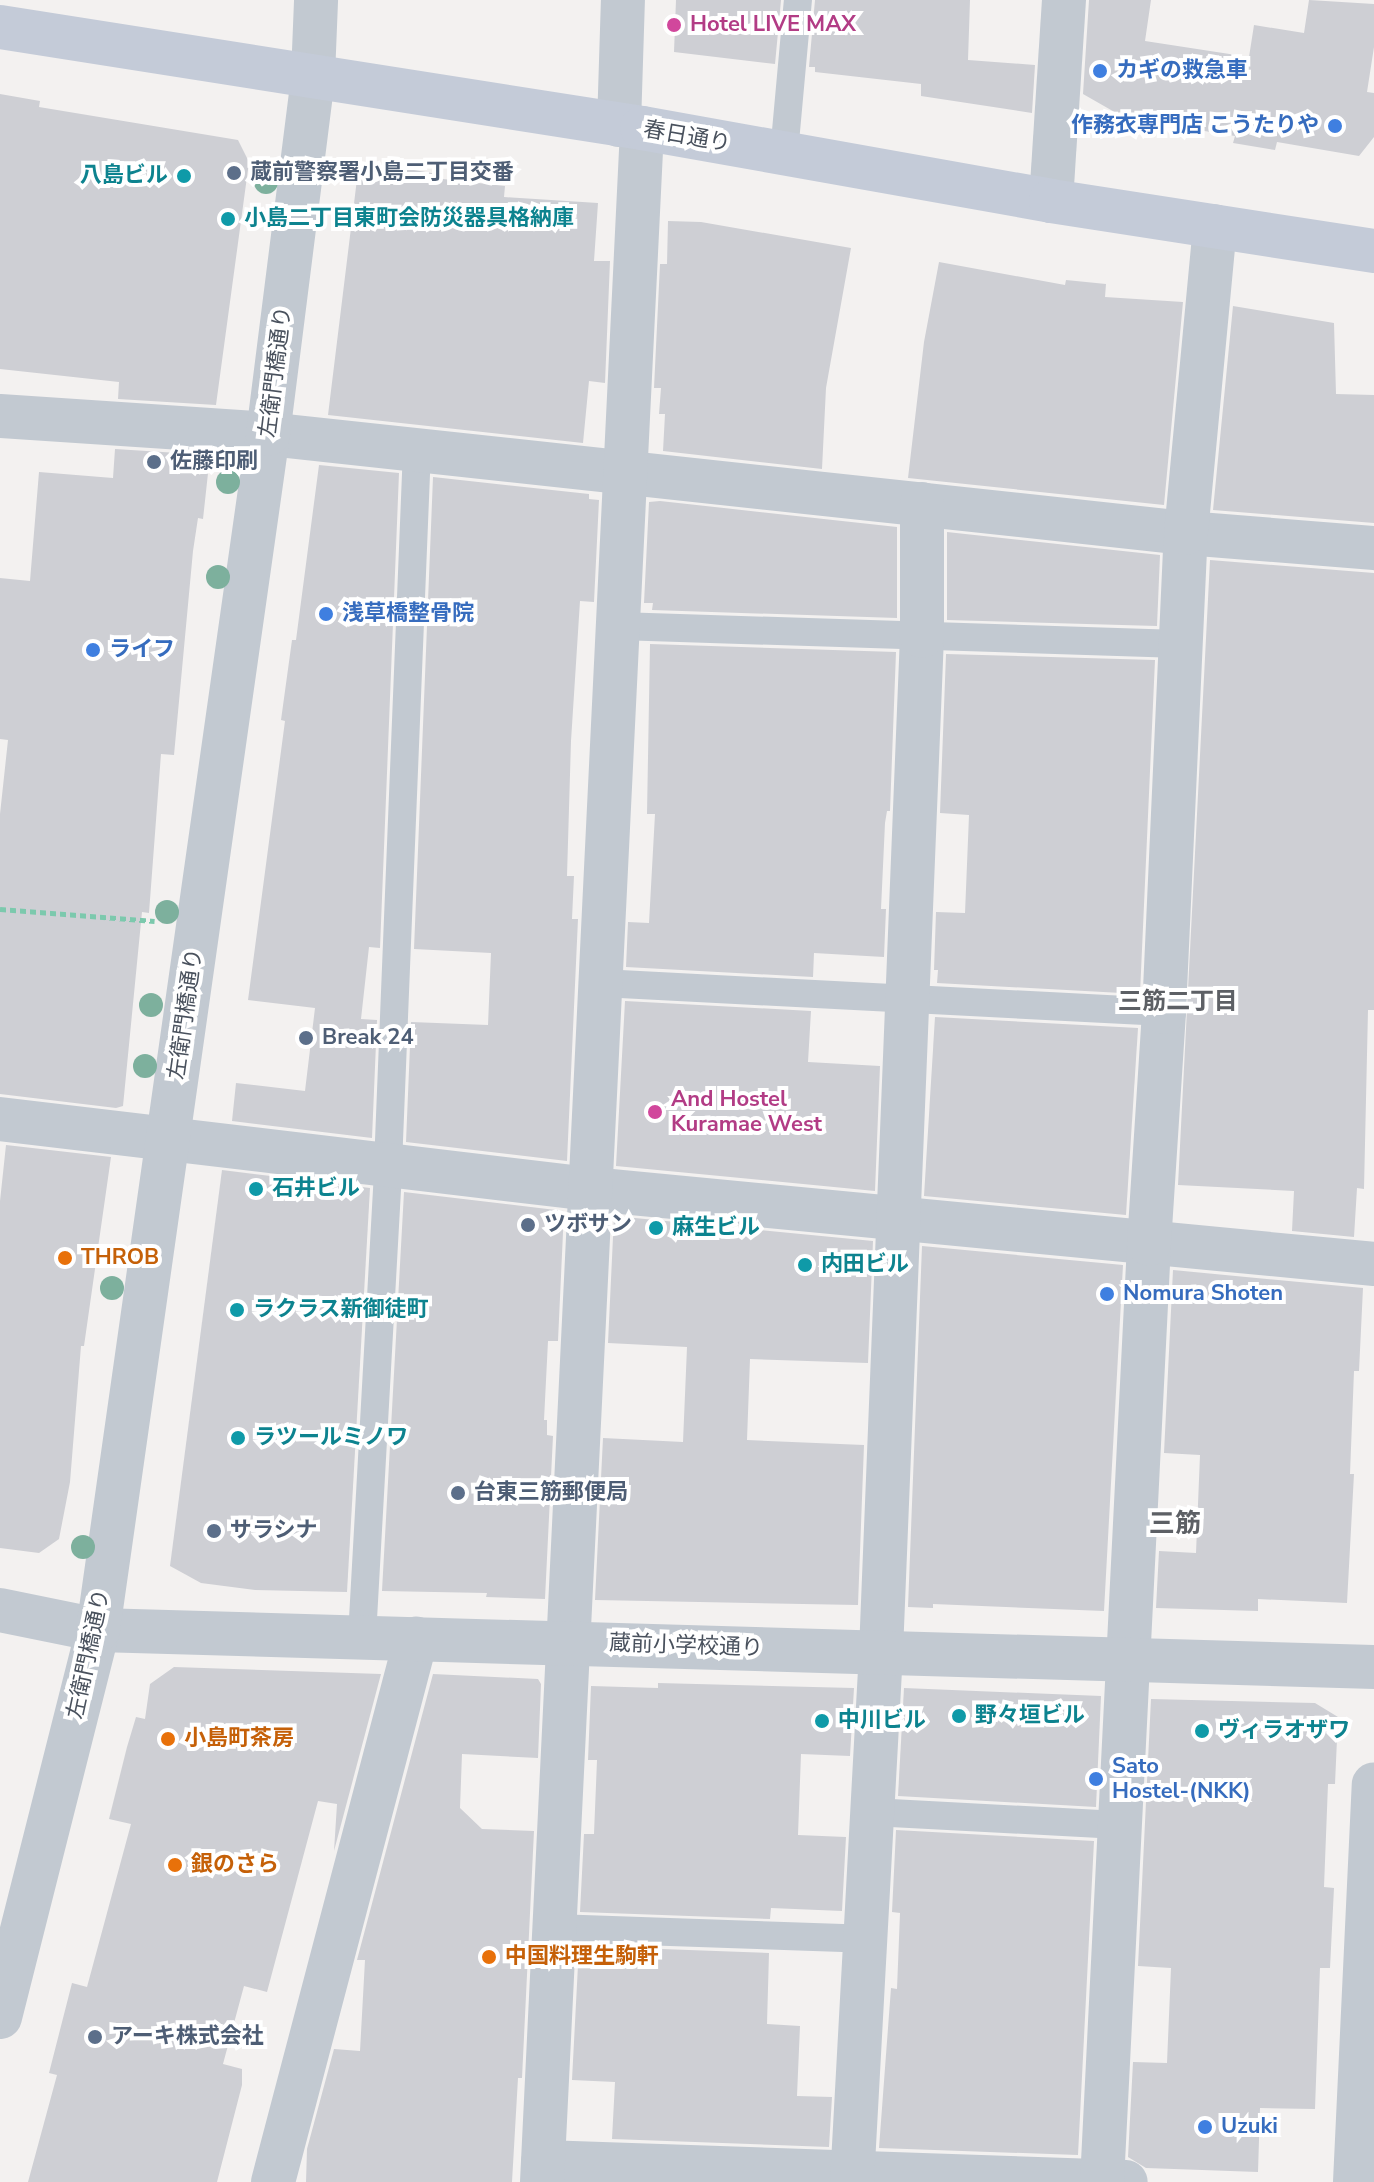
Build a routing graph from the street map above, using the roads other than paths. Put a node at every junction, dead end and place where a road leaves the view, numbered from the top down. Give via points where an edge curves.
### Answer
1 (316, 0) edge
2 (623, 0) edge
3 (798, 0) edge
4 (1064, 0) edge
5 (0, 27) edge
6 (313, 76) junction
7 (630, 127) junction
8 (784, 153) junction
9 (1051, 201) junction
10 (1215, 226) junction
11 (1374, 251) edge
12 (0, 416) edge
13 (268, 434) junction
14 (417, 450) junction
15 (625, 471) junction
16 (922, 504) junction
17 (1186, 533) junction
18 (1374, 548) edge
19 (618, 626) junction
20 (922, 636) junction
21 (1180, 644) junction
22 (601, 983) junction
23 (907, 996) junction
24 (1164, 1012) junction
25 (0, 1119) edge
26 (168, 1139) junction
27 (388, 1165) junction
28 (590, 1189) junction
29 (897, 1218) junction
30 (1149, 1244) junction
31 (1374, 1264) edge
32 (0, 1610) edge
33 (98, 1630) junction
34 (362, 1637) junction
35 (416, 1639) junction
36 (569, 1642) junction
37 (881, 1652) junction
38 (1127, 1659) junction
39 (1374, 1667) edge
40 (1374, 1784) edge
41 (872, 1812) junction
42 (1119, 1825) junction
43 (1372, 1878) edge
44 (12, 1917) edge
45 (554, 1928) junction
46 (865, 1939) junction
47 (0, 2017) edge
48 (542, 2172) edge
49 (852, 2178) edge
50 (273, 2182) edge
51 (1102, 2182) edge
52 (1126, 2182) edge
53 (1355, 2182) edge

1 - 6 street, 左衛門橋通り
2 - 7 street
3 - 8 lane
4 - 9 street
5 - 6 main road, 春日通り
6 - 7 main road, 春日通り
6 - 13 street, 左衛門橋通り
7 - 8 main road, 春日通り
7 - 15 street
8 - 9 main road, 春日通り
9 - 10 main road, 春日通り
10 - 11 main road, 春日通り
10 - 17 street
12 - 13 street
13 - 14 street
13 - 26 street, 左衛門橋通り
14 - 15 street
14 - 27 lane
15 - 16 street
15 - 19 street
16 - 17 street
16 - 20 street
17 - 18 street
17 - 21 street
19 - 20 lane
19 - 22 street
20 - 21 lane
20 - 23 street
21 - 24 street
22 - 23 lane
22 - 28 street
23 - 24 lane
23 - 29 street
24 - 30 street
25 - 26 street
26 - 27 street
26 - 33 street, 左衛門橋通り
27 - 28 street
27 - 34 lane
28 - 29 street
28 - 36 street
29 - 30 street
29 - 37 street
30 - 31 street
30 - 38 street
32 - 33 street, 蔵前小学校通り
33 - 34 street, 蔵前小学校通り
33 - 44 street, 左衛門橋通り
34 - 35 street, 蔵前小学校通り
35 - 36 street, 蔵前小学校通り
35 - 50 street
36 - 37 street, 蔵前小学校通り
36 - 45 street
37 - 38 street, 蔵前小学校通り
37 - 41 street
38 - 39 street, 蔵前小学校通り
38 - 42 street
40 - 43 street
41 - 42 lane
41 - 46 street
42 - 51 street
43 - 53 street
44 - 47 street, 左衛門橋通り
45 - 46 lane
45 - 48 street
46 - 49 street
48 - 49 street
49 - 51 street
51 - 52 street

